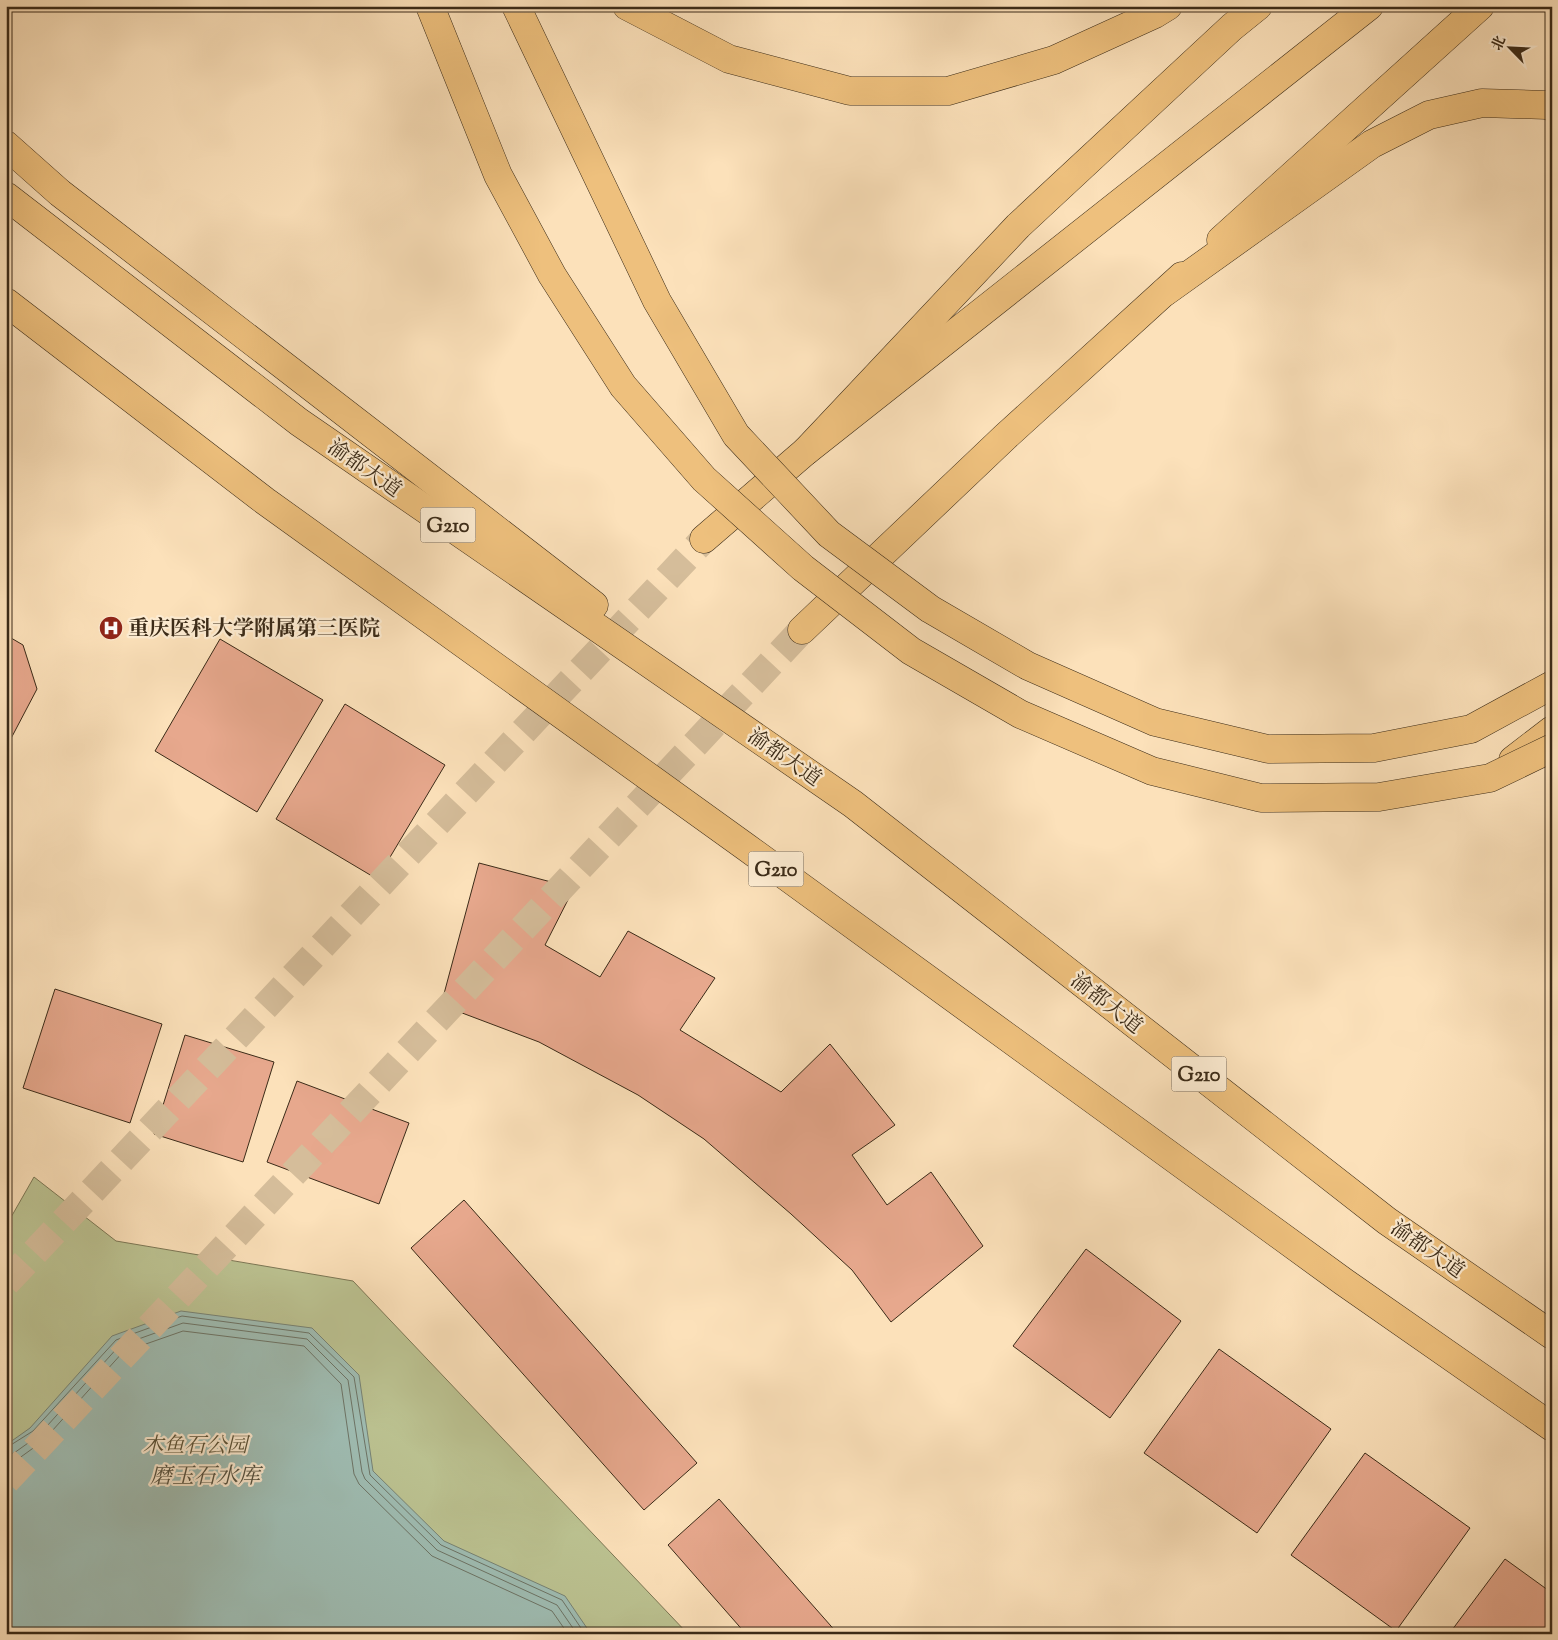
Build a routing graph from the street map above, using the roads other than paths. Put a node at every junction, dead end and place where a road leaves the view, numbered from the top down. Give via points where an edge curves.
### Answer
1 (430, 6) edge
2 (516, 6) edge
3 (626, 6) edge
4 (1168, 6) edge
5 (1258, 6) edge
6 (1369, 6) edge
7 (1480, 6) edge
8 (1552, 107) edge
9 (6, 145) edge
10 (6, 196) edge
11 (1165, 292) junction
12 (6, 302) edge
13 (6, 325) edge
14 (162, 422) junction
15 (806, 451) junction
16 (704, 539) tunnel mouth
17 (802, 630) tunnel mouth
18 (1552, 685) edge
19 (1552, 730) edge
20 (1552, 748) edge
21 (1490, 778) junction
22 (853, 804) junction
23 (1552, 1334) edge
24 (1552, 1427) edge

1 - 21 main road, bridge via 498,175 552,275 623,386 704,479 803,568 911,651 1020,714 1152,772 1261,798 1379,797
2 - 18 main road, bridge via 657,301 736,435 830,534 930,609 1028,666 1155,722 1268,749 1374,748 1471,729
3 - 4 main road via 728,59 850,91 948,91 1054,60
5 - 15 main road via 1018,226
6 - 15 main road
7 - 11 main road
8 - 11 main road via 1482,102 1429,116 1372,144
9 - 22 main road via 60,193
10 - 22 main road, 渝都大道 / G210 via 299,422
11 - 17 main road via 1005,437
12 - 14 main road, G210
13 - 14 main road
14 - 24 main road, G210 via 265,501 1344,1282
15 - 16 main road
19 - 21 main road, bridge
20 - 21 main road, bridge
22 - 23 main road, 渝都大道 / G210 via 1387,1221

